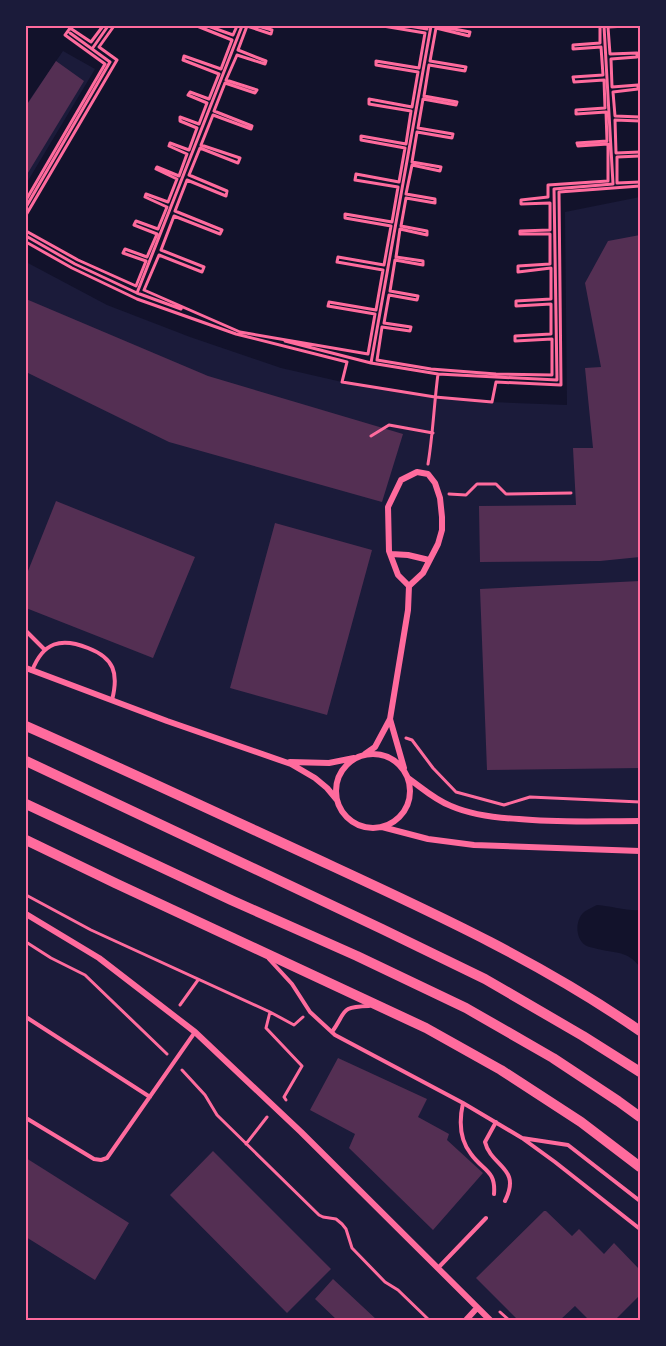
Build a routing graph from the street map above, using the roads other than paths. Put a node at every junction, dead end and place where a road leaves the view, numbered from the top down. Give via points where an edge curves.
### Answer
1 (391, 554) junction
2 (429, 560) junction
3 (409, 586) junction
4 (26, 631) edge
5 (45, 650) junction
6 (29, 670) edge
7 (112, 700) junction
8 (390, 719) junction
9 (26, 726) edge
10 (365, 755) junction
11 (357, 757) junction
12 (277, 760) junction
13 (26, 761) edge
14 (406, 775) junction
15 (337, 800) junction
16 (26, 804) edge
17 (640, 820) edge
18 (382, 827) junction
19 (26, 840) edge
20 (640, 851) edge
21 (26, 914) edge
22 (260, 950) junction
23 (378, 1005) junction
24 (26, 1017) edge
25 (640, 1031) edge
26 (195, 1032) junction
27 (332, 1032) junction
28 (640, 1072) edge
29 (150, 1097) junction
30 (463, 1103) junction
31 (640, 1117) edge
32 (26, 1118) edge
33 (496, 1122) junction
34 (522, 1138) junction
35 (640, 1167) edge
36 (494, 1194) dead end
37 (640, 1201) edge
38 (505, 1202) dead end
39 (486, 1218) dead end
40 (640, 1229) edge
41 (437, 1268) junction
42 (477, 1308) junction
43 (466, 1320) edge
44 (490, 1320) edge

1 - 2 street
1 - 2 street via 388,507 401,480 417,472 428,474 439,493 442,530
1 - 3 street via 398,575
2 - 3 street via 423,573
3 - 8 street
4 - 5 lane
5 - 6 lane
5 - 7 lane via 68,642 100,652 116,680
6 - 7 street
7 - 12 street
8 - 10 street via 375,747
8 - 14 street
9 - 25 main road via 491,941 613,1011
10 - 11 street
10 - 14 street via 392,759
11 - 12 street via 322,764
11 - 15 street via 344,768 337,783
12 - 15 street via 315,778
13 - 28 main road via 485,979
14 - 17 street via 451,806 495,818
14 - 18 street via 410,799 406,808 400,817
15 - 18 street via 354,823
16 - 31 main road via 466,1008 553,1058
18 - 20 street via 428,839 474,844
19 - 22 main road
21 - 26 street via 99,958
22 - 23 main road
22 - 27 lane via 292,984 310,1012
23 - 27 lane via 348,1008
23 - 35 main road via 501,1070 581,1122
24 - 29 lane
26 - 29 lane
26 - 41 street
27 - 30 lane
29 - 32 lane via 111,1153 101,1160
30 - 33 lane
30 - 36 lane via 460,1128 465,1144 493,1177
33 - 34 lane
33 - 38 lane via 485,1142 508,1175 510,1186
34 - 37 lane via 568,1144
34 - 40 lane
39 - 41 lane
41 - 42 street
42 - 43 street
42 - 44 street

